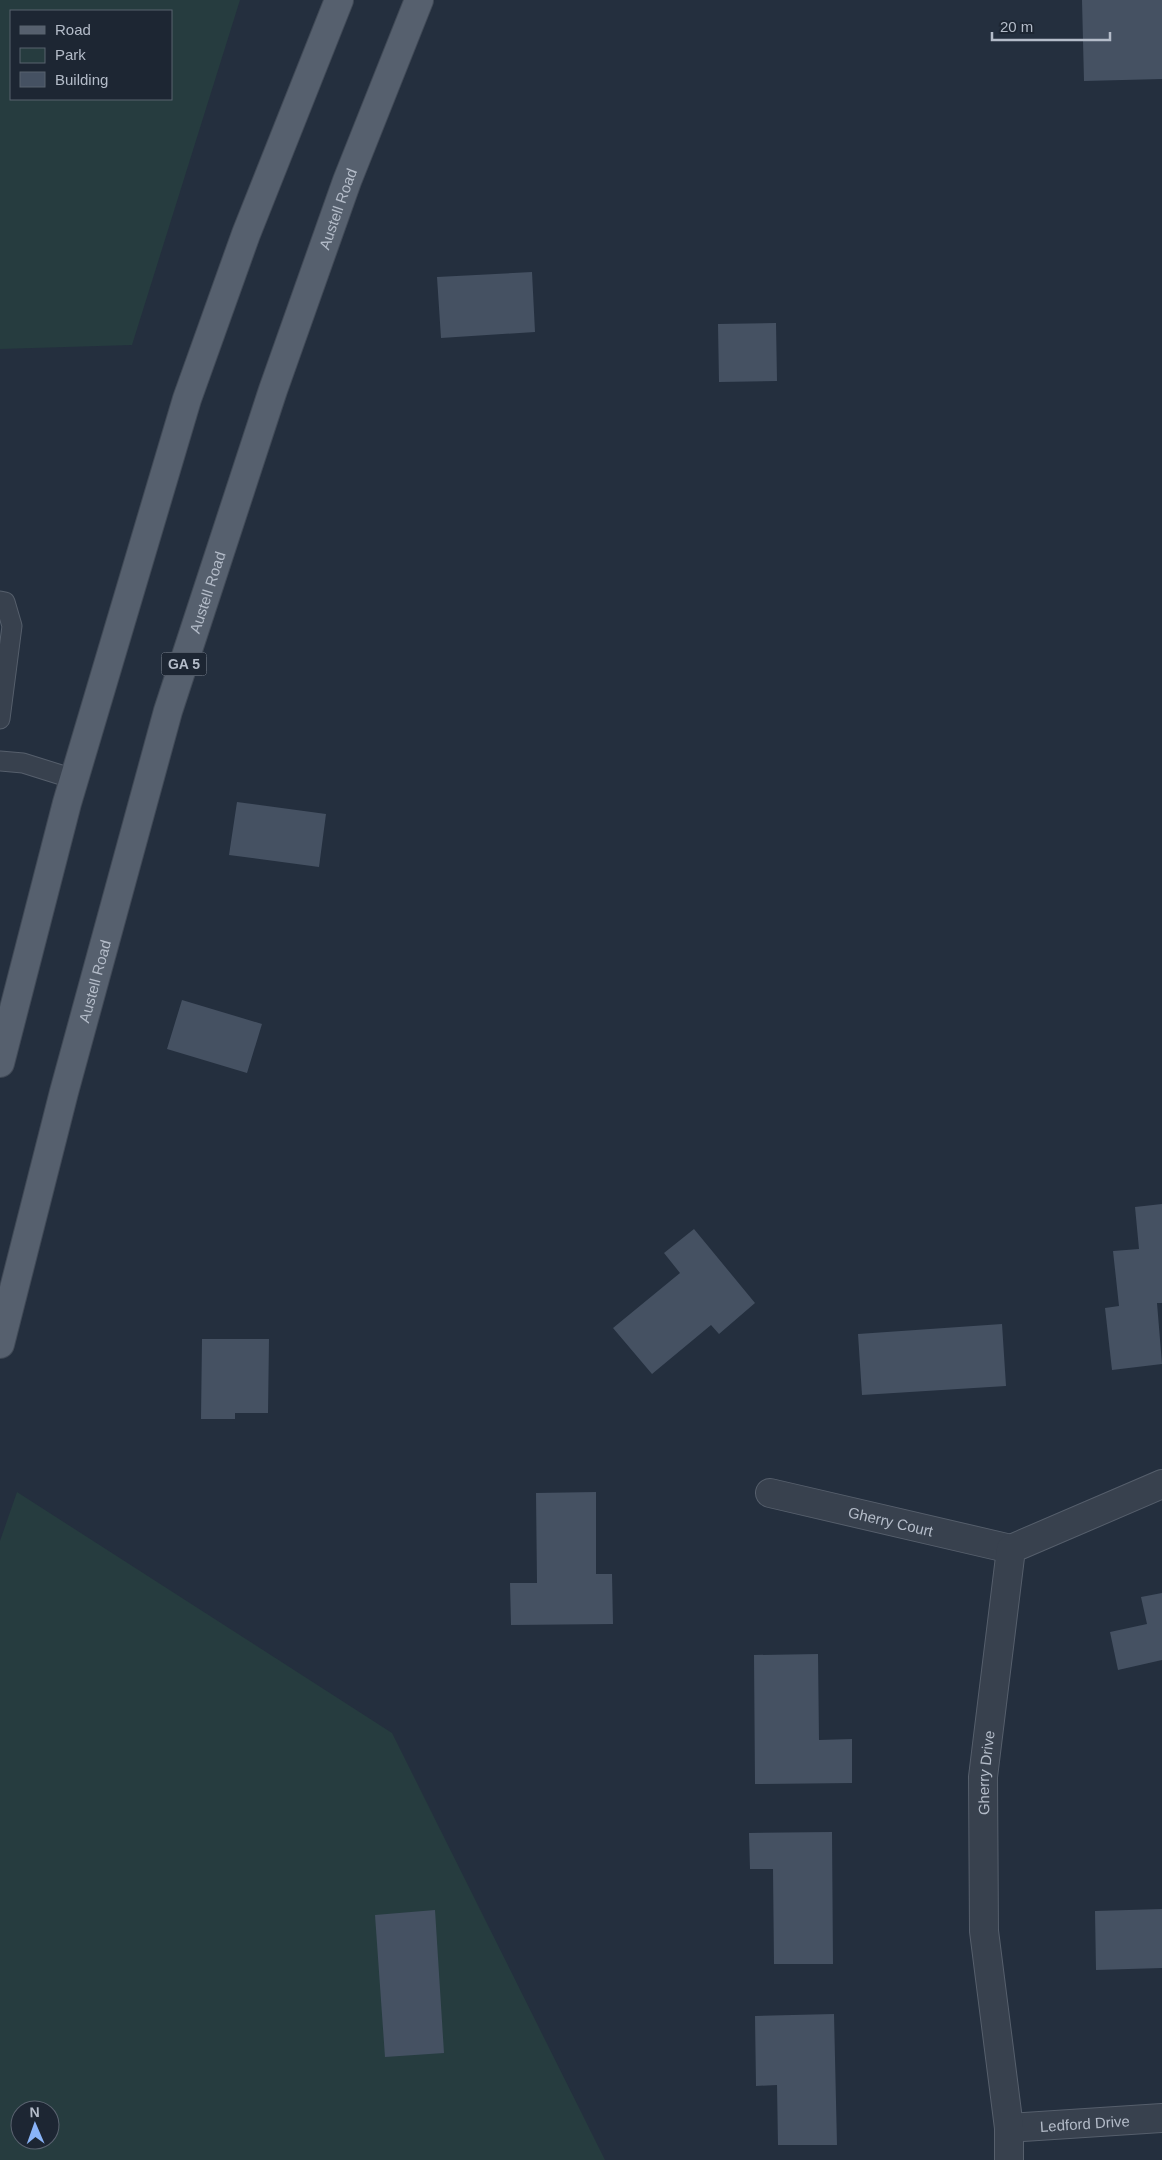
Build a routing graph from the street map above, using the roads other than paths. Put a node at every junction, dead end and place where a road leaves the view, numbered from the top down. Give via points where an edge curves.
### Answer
1 (339, 0) edge
2 (419, 0) edge
3 (0, 601) edge
4 (0, 719) edge
5 (0, 761) edge
6 (74, 779) junction
7 (0, 1063) edge
8 (0, 1344) edge
9 (1162, 1484) edge
10 (770, 1493) dead end
11 (1011, 1549) junction
12 (1162, 2118) edge
13 (1009, 2128) junction
14 (1009, 2160) edge

1 - 6 main road via 246,234 188,399
2 - 8 main road, Austell Road / GA 5 via 347,181 273,390 168,711 64,1092
3 - 4 lane via 5,602 12,626
5 - 6 lane via 23,763
6 - 7 main road
9 - 11 street
10 - 11 street, Gherry Court
11 - 13 street, Gherry Drive via 983,1777 984,1931
12 - 13 street, Ledford Drive
13 - 14 street, Gherry Drive

